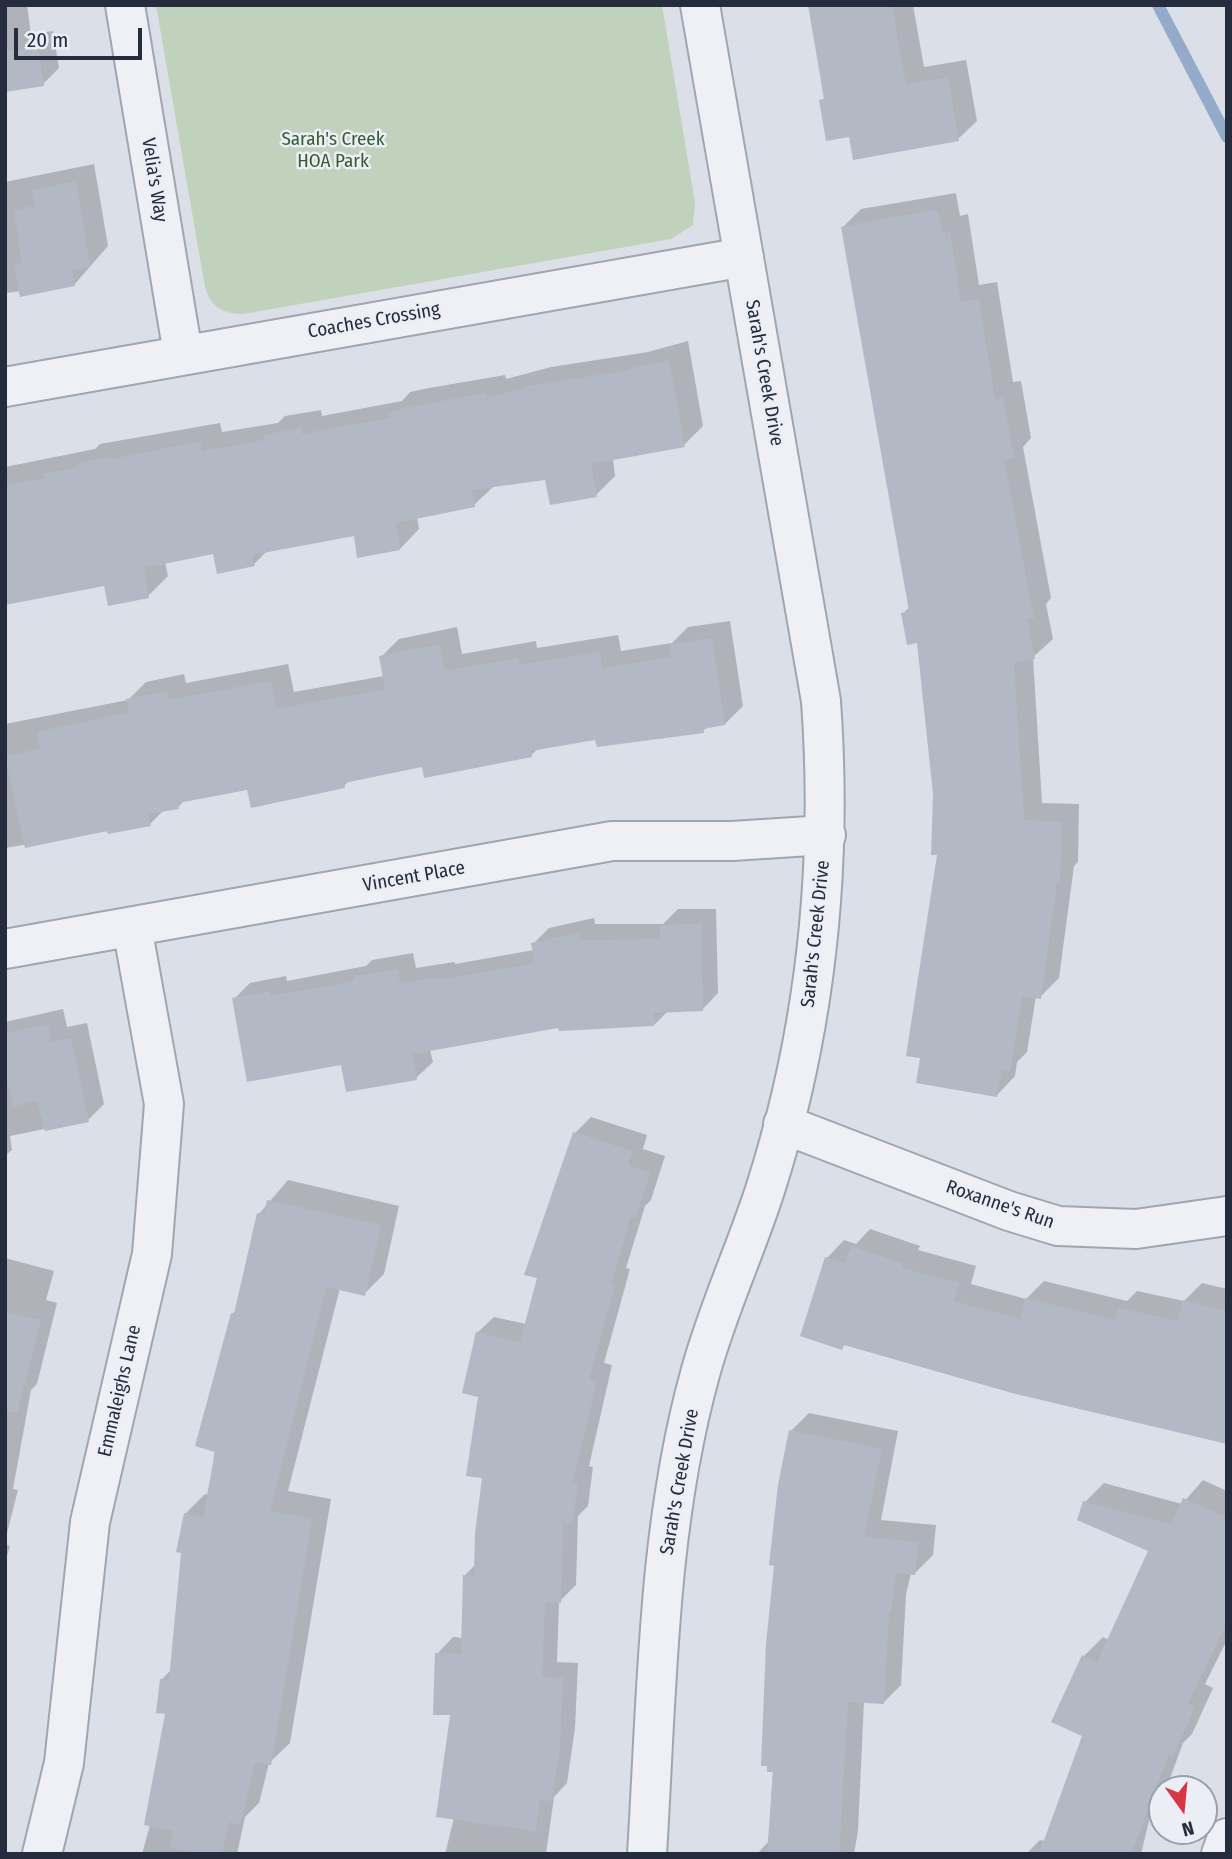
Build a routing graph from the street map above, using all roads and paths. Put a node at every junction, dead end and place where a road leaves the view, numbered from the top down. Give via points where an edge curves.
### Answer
1 (125, 5) edge
2 (700, 5) edge
3 (744, 257) junction
4 (183, 354) junction
5 (5, 387) edge
6 (826, 835) junction
7 (132, 927) junction
8 (5, 949) edge
9 (783, 1125) junction
10 (1227, 1216) edge
11 (1227, 1838) edge
12 (42, 1854) edge
13 (647, 1854) edge
14 (1221, 1854) edge

1 - 4 street, Velia's Way
2 - 3 street, Sarah's Creek Drive
3 - 4 street, Coaches Crossing
3 - 6 street, Sarah's Creek Drive via 821,701
4 - 5 street, Coaches Crossing
6 - 7 street, Vincent Place via 612,841
6 - 9 street, Sarah's Creek Drive via 818,953 805,1035
7 - 8 street, Vincent Place
7 - 12 street, Emmaleighs Lane via 164,1104 152,1254 90,1522 64,1763
9 - 10 street, Roxanne's Run via 1058,1226 1136,1230
9 - 13 street, Sarah's Creek Drive via 765,1190 700,1373 680,1463 663,1579
11 - 14 street

